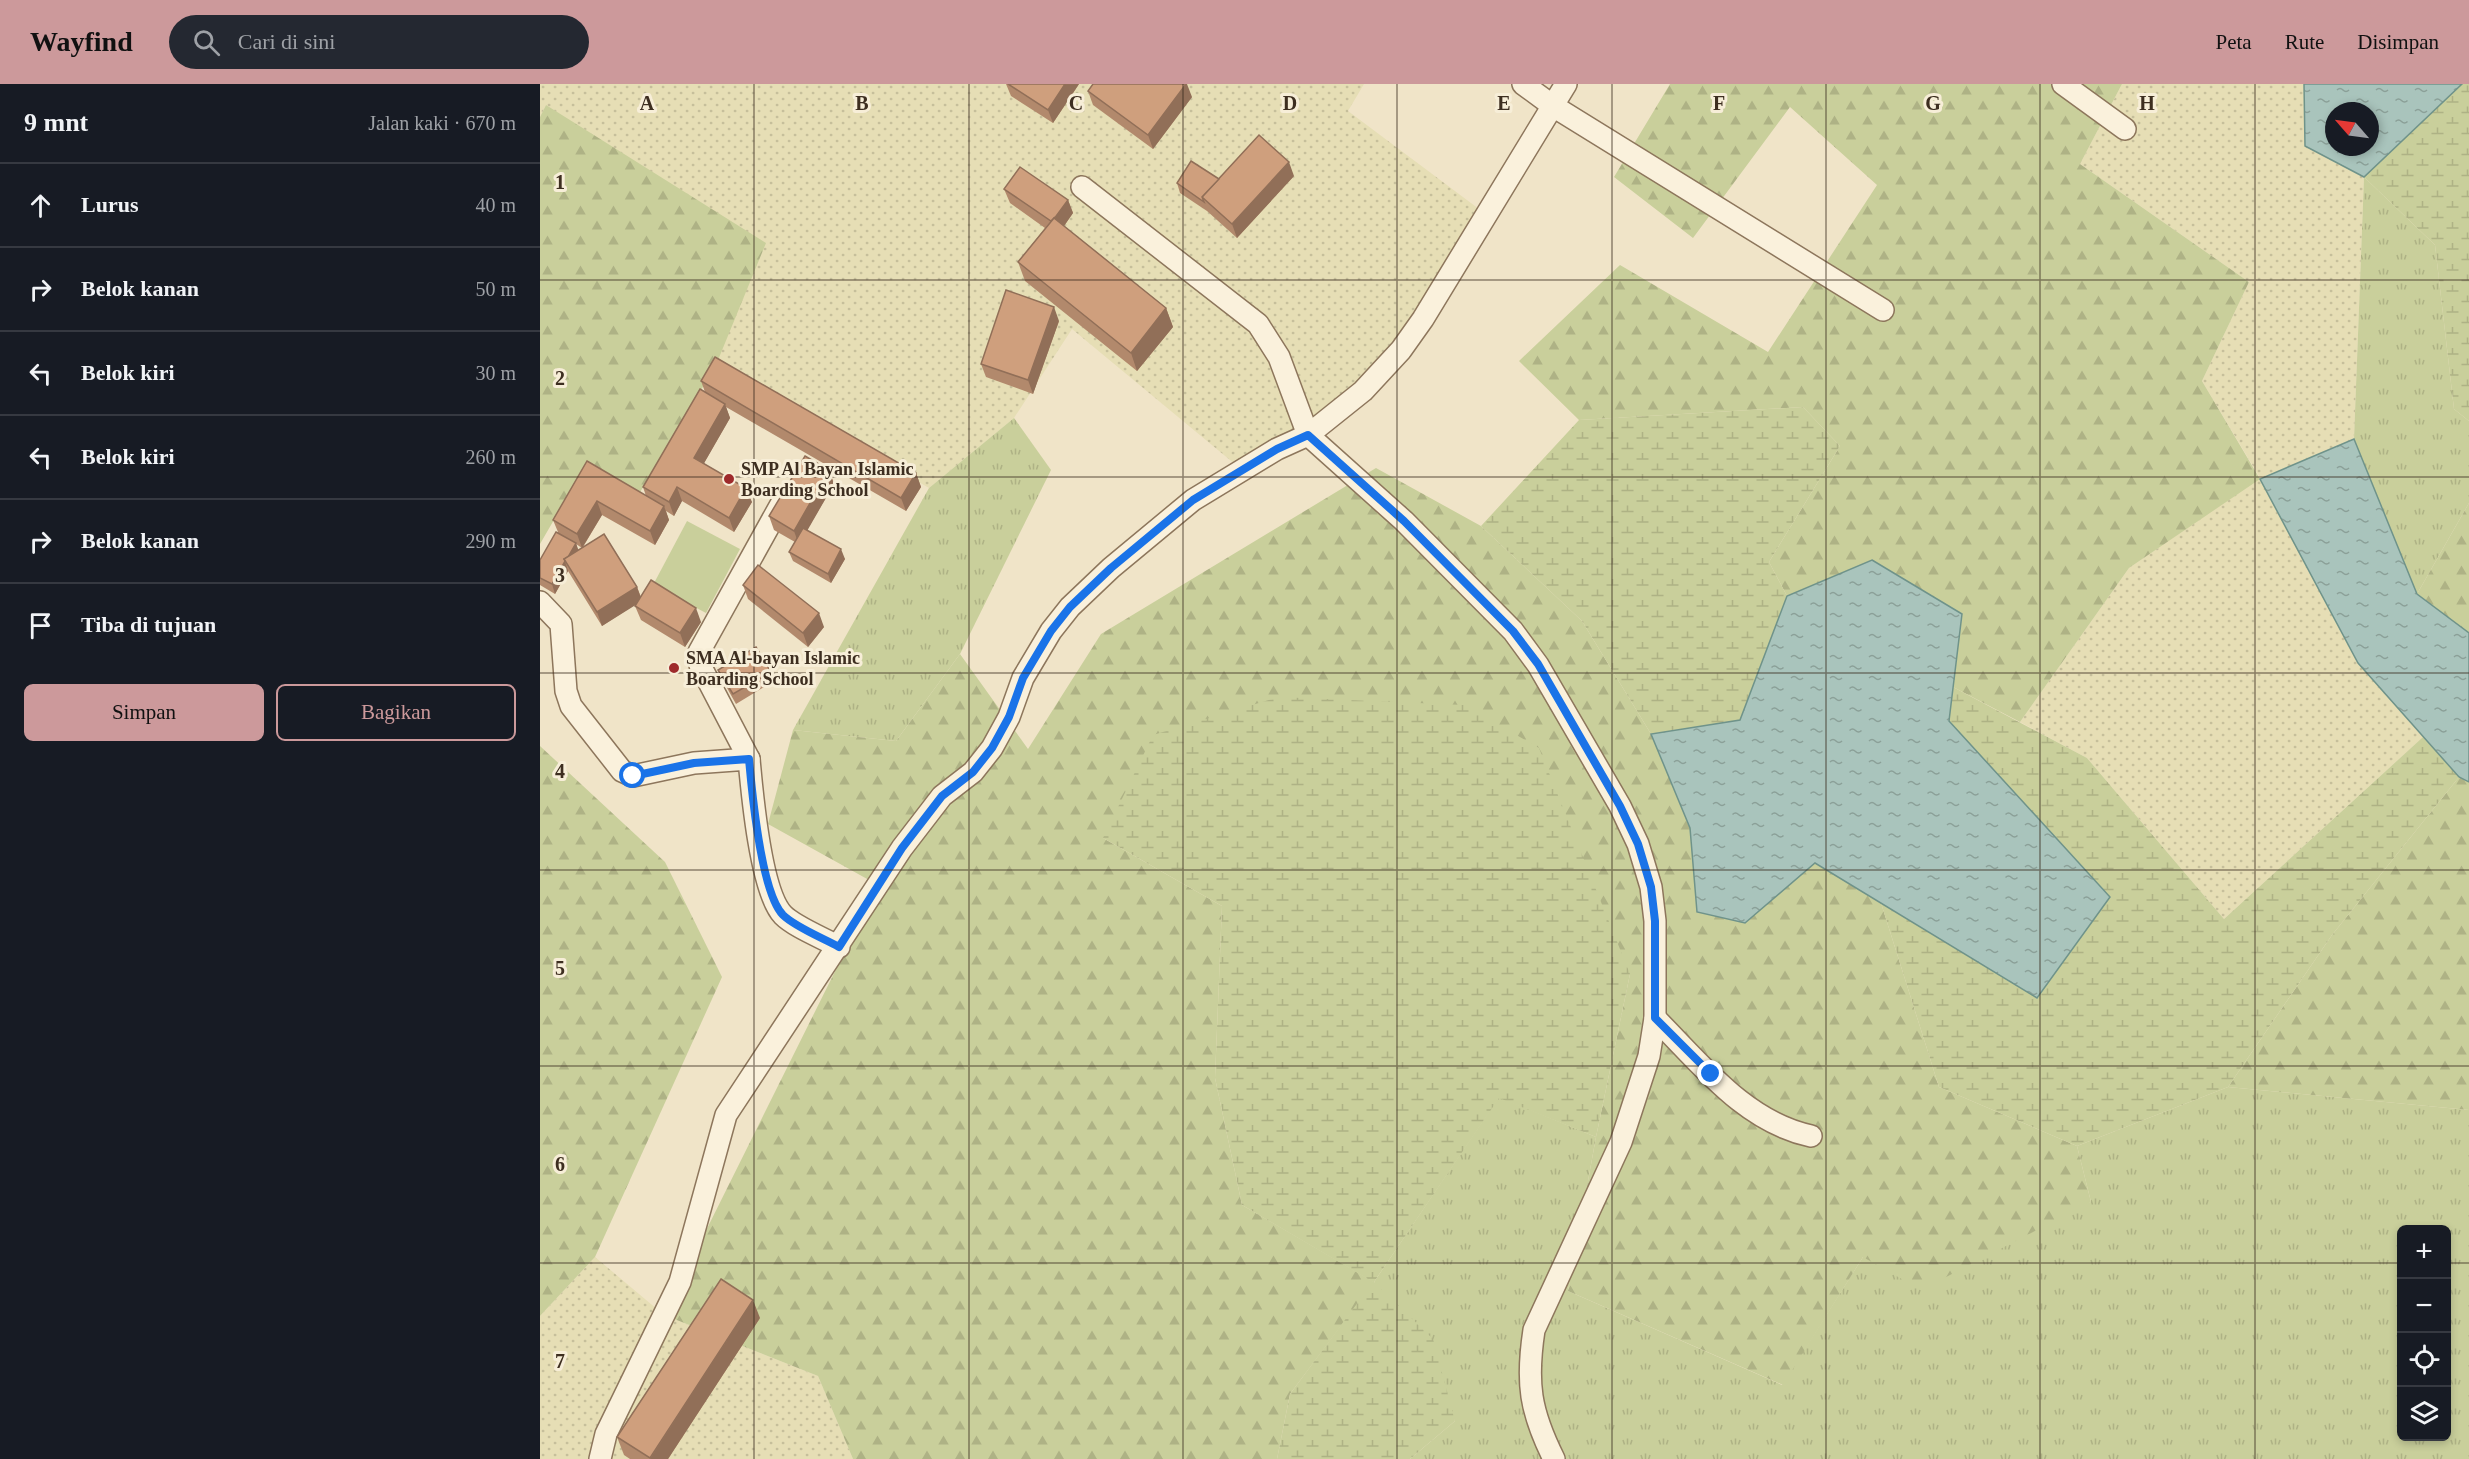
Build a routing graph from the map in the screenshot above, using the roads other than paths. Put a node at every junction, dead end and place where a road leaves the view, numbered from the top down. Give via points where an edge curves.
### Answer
1 (1523, 84) edge
2 (1566, 84) edge
3 (2063, 84) edge
4 (1553, 106) junction
5 (2125, 129) dead end
6 (1082, 187) dead end
7 (1882, 310) dead end
8 (1308, 435) junction
9 (794, 480) edge
10 (540, 602) edge
11 (749, 759) junction
12 (839, 947) junction
13 (1655, 1018) junction
14 (1811, 1136) dead end
15 (600, 1459) edge
16 (1554, 1459) edge

1 - 4 street
2 - 4 street
3 - 5 street
4 - 7 street
4 - 8 street via 1401,350 1363,390
6 - 8 street via 1258,324 1279,357
8 - 12 street via 1277,449 1193,500 1070,607 1023,678 992,748 973,772 942,796 902,848
8 - 13 street via 1404,521 1513,631 1538,664 1638,844 1651,887 1655,921
9 - 11 street via 699,652 700,665
10 - 11 street via 561,624 566,691 571,706 622,771 633,776 694,763
11 - 12 street via 754,822 774,904 784,916
12 - 15 street via 726,1115 680,1282 606,1434
13 - 14 street via 1749,1110 1790,1132
13 - 16 street via 1649,1056 1621,1142 1534,1330 1530,1360 1533,1409

